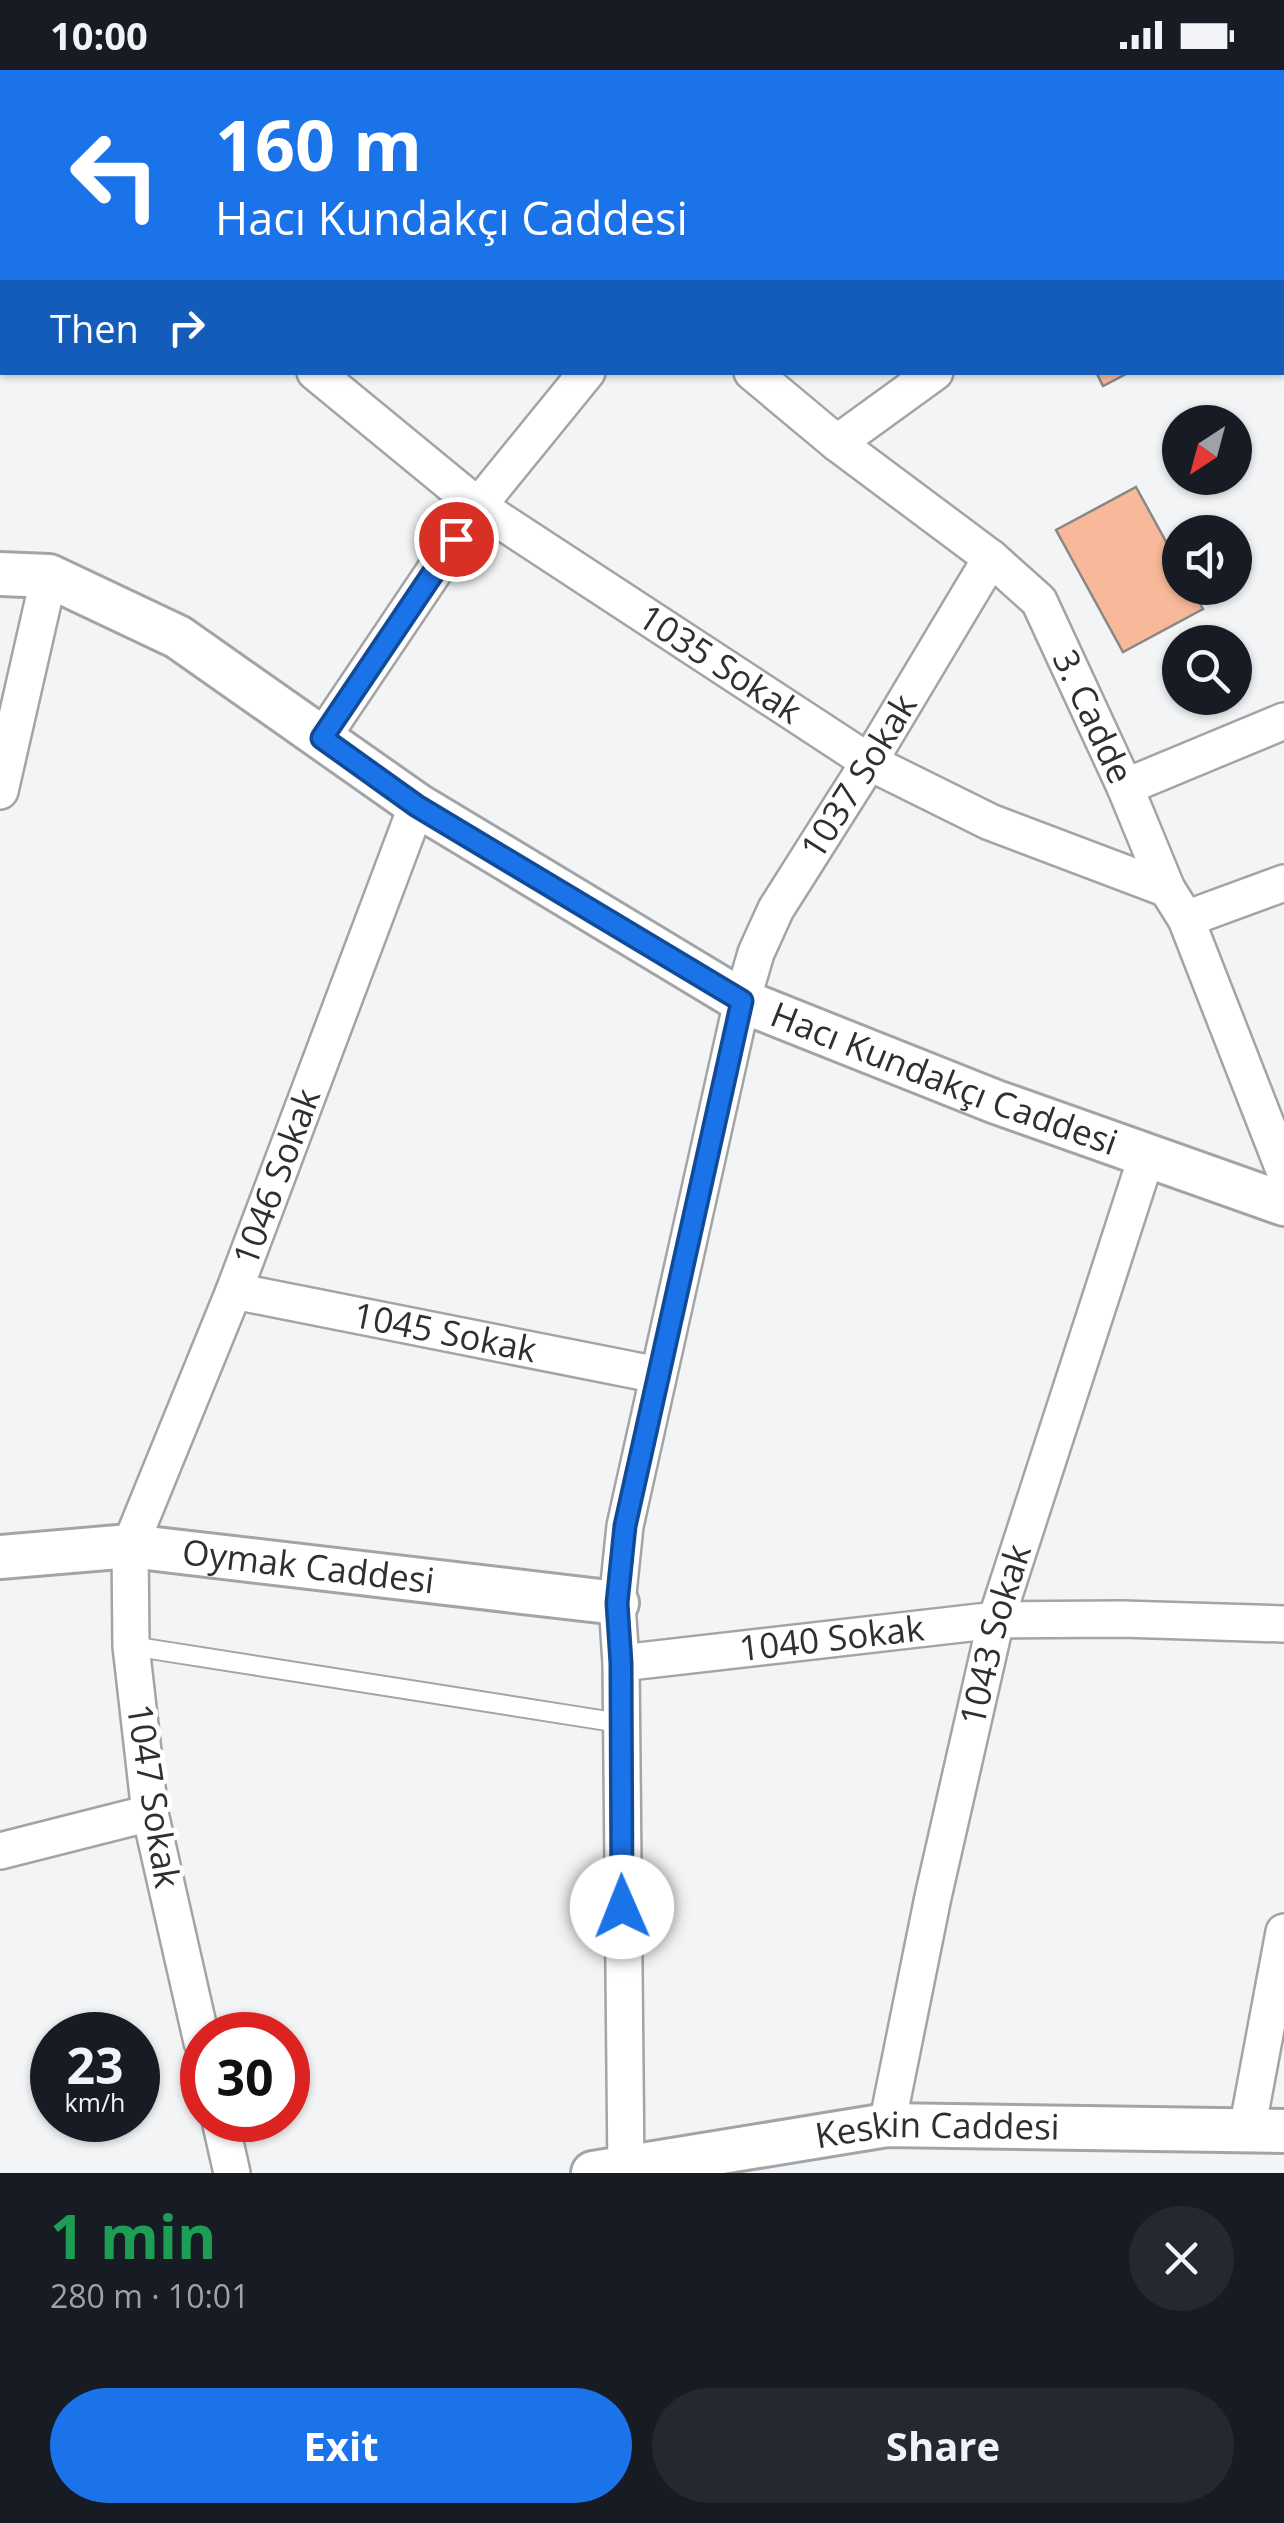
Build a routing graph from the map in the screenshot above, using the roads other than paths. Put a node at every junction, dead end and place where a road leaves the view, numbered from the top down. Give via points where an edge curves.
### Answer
1 (319, 375) edge
2 (585, 375) edge
3 (756, 375) edge
4 (931, 375) edge
5 (837, 444) junction
6 (478, 506) junction
7 (990, 558) junction
8 (0, 574) edge
9 (48, 576) junction
10 (1284, 721) edge
11 (322, 738) junction
12 (869, 762) junction
13 (1125, 787) junction
14 (0, 792) edge
15 (417, 806) junction
16 (1284, 883) edge
17 (1166, 888) junction
18 (1186, 919) junction
19 (742, 1001) junction
20 (1267, 1081) edge
21 (1148, 1156) junction
22 (1284, 1170) edge
23 (1284, 1204) edge
24 (234, 1290) junction
25 (658, 1376) junction
26 (130, 1546) junction
27 (0, 1557) edge
28 (617, 1603) junction
29 (996, 1620) junction
30 (1284, 1624) edge
31 (131, 1646) junction
32 (621, 1663) junction
33 (620, 1723) junction
34 (150, 1814) junction
35 (0, 1851) edge
36 (1284, 1932) edge
37 (195, 2012) edge
38 (887, 2125) junction
39 (1266, 2130) edge
40 (225, 2142) edge
41 (614, 2171) edge
42 (232, 2173) edge

1 - 6 street, 1035 Sokak
2 - 6 street
3 - 5 street, 3. Cadde
4 - 5 street
5 - 7 street, 3. Cadde
6 - 11 street
6 - 12 street, 1035 Sokak
7 - 12 street, 1037 Sokak
7 - 13 street, 3. Cadde via 1038,601
8 - 9 street, Hacı Kundakçı Caddesi
9 - 11 street, Hacı Kundakçı Caddesi via 178,636
9 - 14 street
10 - 13 street
11 - 15 street, Hacı Kundakçı Caddesi
12 - 17 street, 1035 Sokak via 990,822
12 - 19 street, 1037 Sokak via 776,909
13 - 17 street, 3. Cadde
15 - 19 street, Hacı Kundakçı Caddesi
15 - 24 street, 1046 Sokak
16 - 18 street
17 - 18 street, 3. Cadde
18 - 20 street, 3. Cadde
19 - 21 street, Hacı Kundakçı Caddesi
19 - 25 street, 1037 Sokak
20 - 22 street, 3. Cadde
21 - 23 street, Hacı Kundakçı Caddesi
21 - 29 street, 1043 Sokak
24 - 25 street, 1045 Sokak
24 - 26 street, 1046 Sokak
25 - 28 street, 1037 Sokak via 625,1526
26 - 27 street, Oymak Caddesi
26 - 28 street, Oymak Caddesi
26 - 31 street, 1047 Sokak
28 - 32 street, 1037 Sokak
29 - 30 street, 1040 Sokak
29 - 32 street, 1040 Sokak
29 - 38 street, 1043 Sokak
31 - 33 lane
31 - 34 street, 1047 Sokak
32 - 33 street, 1037 Sokak
33 - 41 street, 1037 Sokak
34 - 35 street
34 - 37 street, 1047 Sokak
36 - 39 street
38 - 39 street, Keskin Caddesi
38 - 41 street, Keskin Caddesi
40 - 42 street

